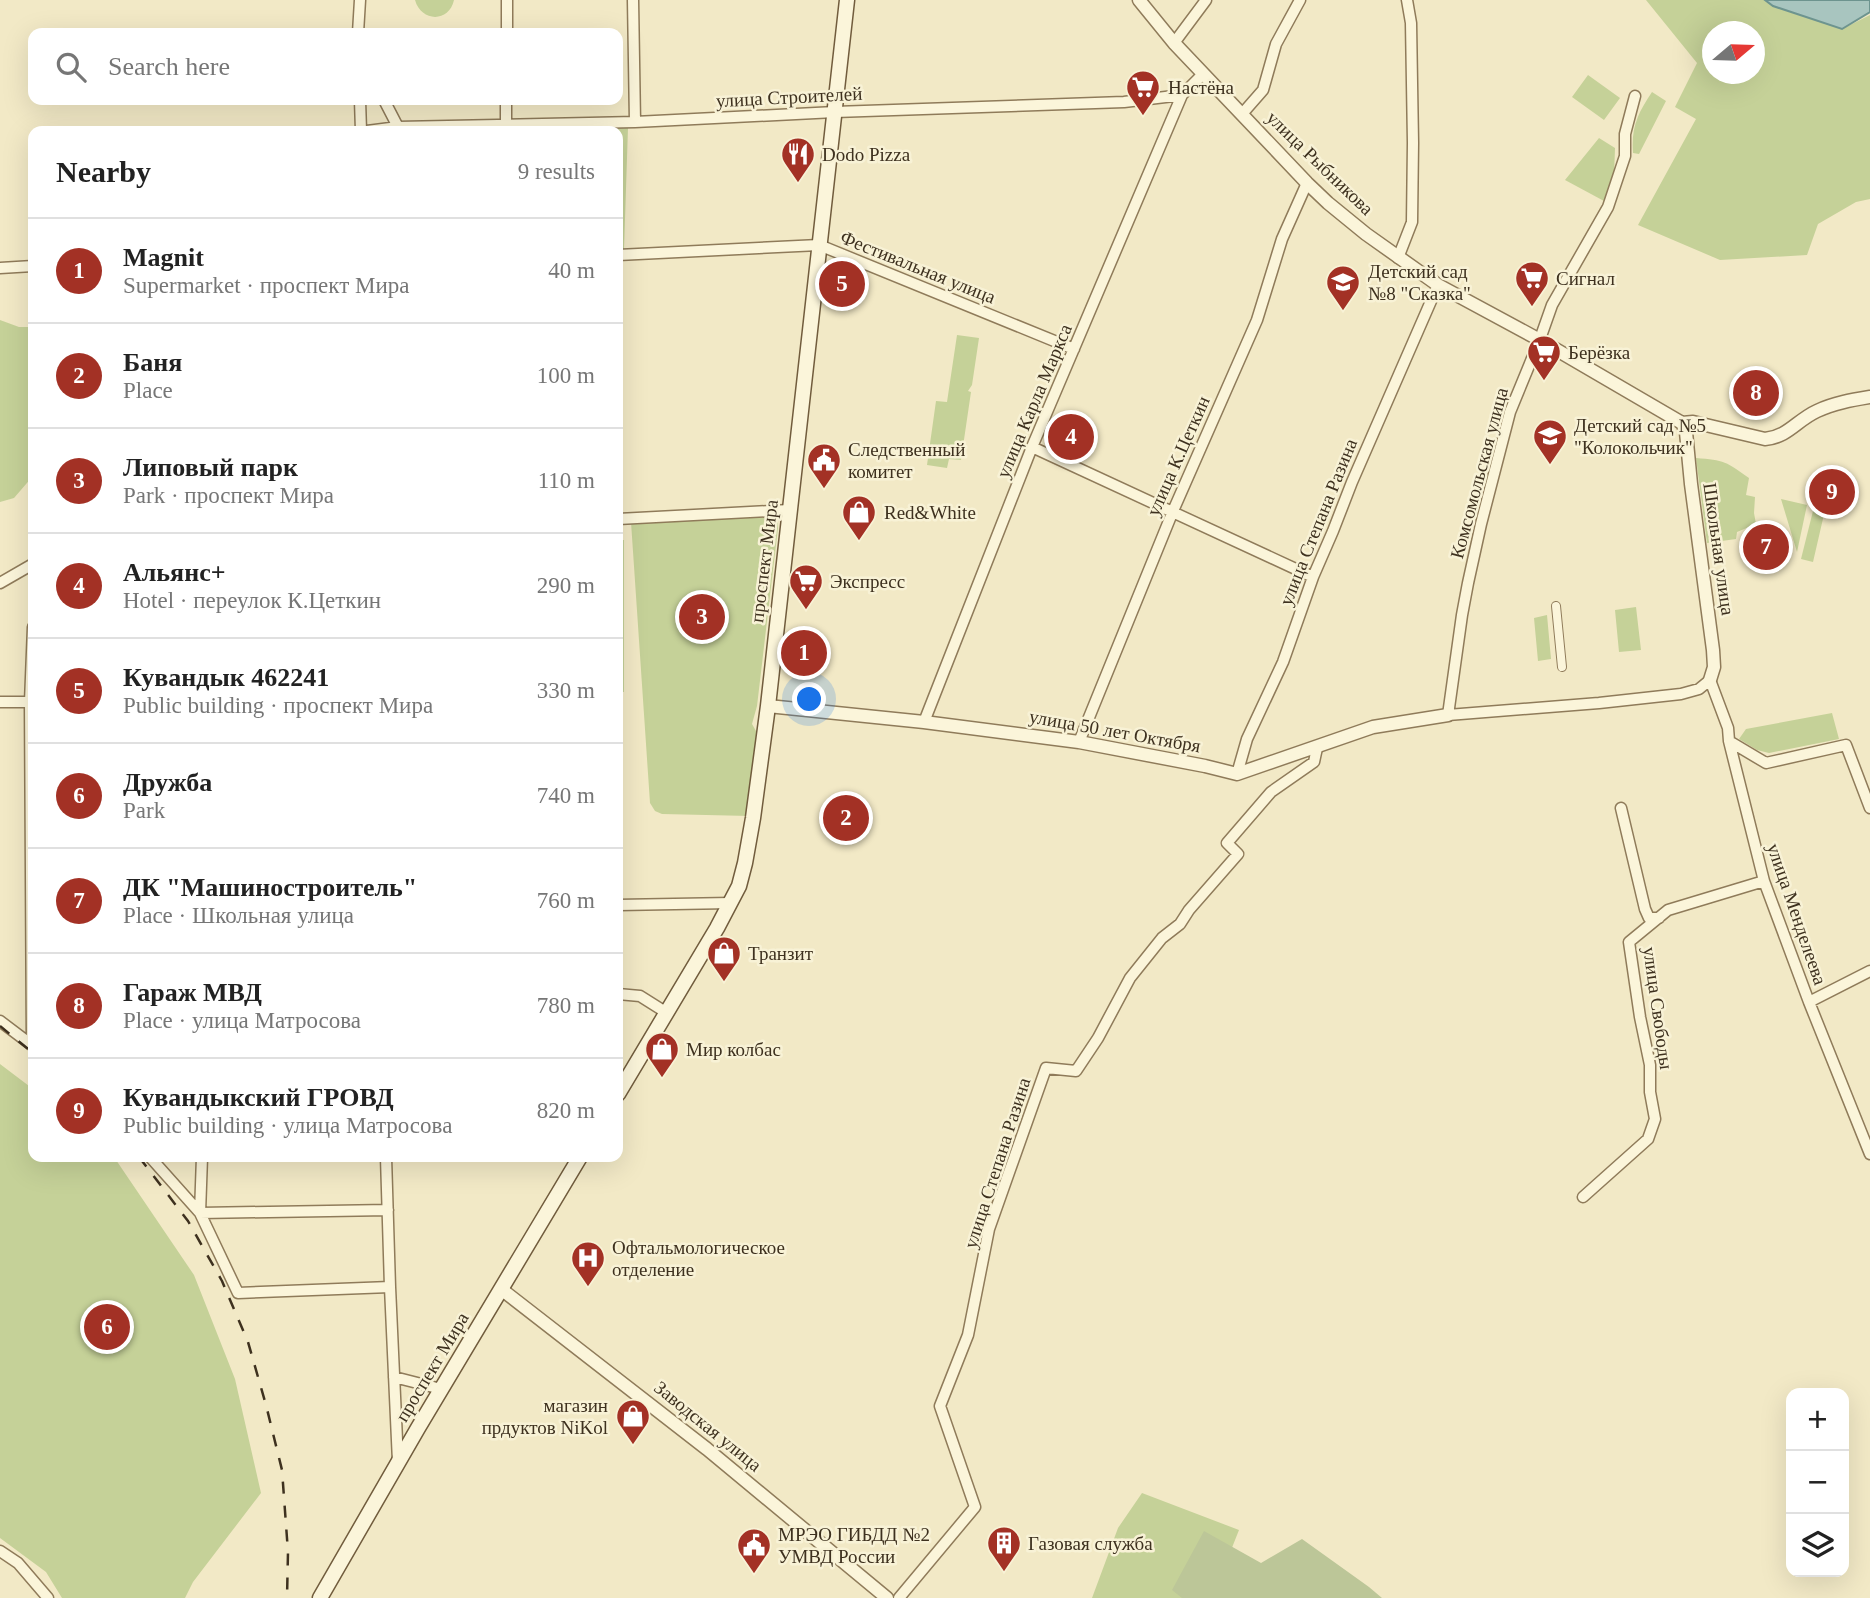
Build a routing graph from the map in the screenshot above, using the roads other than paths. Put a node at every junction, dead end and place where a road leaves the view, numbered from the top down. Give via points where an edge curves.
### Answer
1 (360, 0) edge
2 (508, 0) edge
3 (633, 0) edge
4 (847, 0) edge
5 (1139, 0) edge
6 (1206, 0) edge
7 (1300, 0) edge
8 (1407, 0) edge
9 (359, 28) edge
10 (507, 28) edge
11 (1174, 43) junction
12 (1203, 74) junction
13 (1182, 95) junction
14 (1634, 96) dead end
15 (360, 105) edge
16 (387, 105) edge
17 (506, 105) edge
18 (835, 111) junction
19 (1242, 114) junction
20 (635, 122) junction
21 (360, 126) edge
22 (397, 126) edge
23 (506, 126) edge
24 (549, 126) edge
25 (1307, 183) junction
26 (819, 245) junction
27 (623, 255) edge
28 (1398, 258) junction
29 (28, 266) edge
30 (0, 268) edge
31 (1438, 285) junction
32 (1540, 340) junction
33 (1074, 349) junction
34 (1870, 397) edge
35 (1682, 423) junction
36 (1032, 447) junction
37 (789, 510) junction
38 (1173, 511) junction
39 (623, 519) edge
40 (28, 567) edge
41 (1313, 577) junction
42 (0, 583) edge
43 (1556, 606) dead end
44 (1562, 667) dead end
45 (1710, 680) junction
46 (0, 702) edge
47 (28, 702) edge
48 (768, 706) junction
49 (1448, 715) junction
50 (924, 722) junction
51 (1729, 741) junction
52 (1079, 742) junction
53 (1317, 748) junction
54 (1237, 774) junction
55 (1621, 808) dead end
56 (1870, 808) edge
57 (1764, 881) junction
58 (731, 903) junction
59 (623, 905) edge
60 (1659, 918) junction
61 (1870, 971) edge
62 (623, 994) edge
63 (1809, 1002) junction
64 (667, 1013) junction
65 (0, 1021) edge
66 (28, 1042) edge
67 (623, 1086) edge
68 (1870, 1154) edge
69 (154, 1162) edge
70 (202, 1162) edge
71 (386, 1162) edge
72 (577, 1162) edge
73 (1583, 1196) dead end
74 (388, 1210) junction
75 (200, 1213) junction
76 (390, 1287) junction
77 (501, 1289) junction
78 (394, 1377) junction
79 (441, 1389) junction
80 (398, 1462) junction
81 (0, 1551) edge
82 (48, 1598) edge
83 (320, 1598) edge
84 (887, 1598) edge
85 (899, 1598) edge

1 - 9 street
2 - 10 street
3 - 20 street
4 - 18 main road, проспект Мира
5 - 11 street, улица Рыбникова
6 - 11 street
7 - 19 street via 1276,44 1263,90
8 - 28 street via 1412,222
11 - 12 street, улица Рыбникова
12 - 13 street
12 - 19 street, улица Рыбникова
13 - 18 street, улица Строителей via 1124,102
13 - 33 street, улица Карла Маркса
14 - 32 street, Комсомольская улица via 1625,156 1608,207 1552,305
15 - 21 street
16 - 22 street
17 - 23 street
18 - 20 street, улица Строителей
18 - 26 main road, проспект Мира
19 - 25 street, улица Рыбникова
20 - 24 street, улица Строителей
25 - 28 street, улица Рыбникова
25 - 38 street, улица К.Цеткин via 1282,239 1257,320
26 - 27 street, Фестивальная улица
26 - 33 street, Фестивальная улица
26 - 37 main road, проспект Мира
28 - 31 street, улица Рыбникова
29 - 30 street
31 - 32 street, улица Рыбникова
31 - 41 street, улица Степана Разина
32 - 35 street
32 - 49 street, Комсомольская улица via 1510,412 1480,524
33 - 36 street, улица Карла Маркса
34 - 35 street via 1815,412 1776,438
35 - 45 street, Школьная улица via 1713,650
36 - 38 street
36 - 50 street, улица Карла Маркса
37 - 39 street
37 - 48 main road, проспект Мира
38 - 41 street
38 - 52 street, улица К.Цеткин
40 - 42 street
41 - 54 street, улица Степана Разина
43 - 44 street
45 - 49 street via 1681,694
45 - 51 street, улица Менделеева
46 - 47 street
48 - 50 street, улица 50 лет Октября
48 - 58 main road, проспект Мира via 745,863
49 - 53 street via 1373,727
50 - 52 street, улица 50 лет Октября
51 - 56 street via 1766,763 1846,745
51 - 57 street, улица Менделеева
52 - 54 street, улица 50 лет Октября
53 - 54 street
53 - 85 street, улица Степана Разина via 1314,762 1271,792 1227,843 1238,854 1130,978 1076,1071 1046,1068 989,1229 968,1335 940,1406 975,1507
55 - 60 street via 1645,909 1649,918
57 - 60 street, улица Свободы via 1668,910
57 - 63 street, улица Менделеева
58 - 59 street
58 - 64 main road, проспект Мира
60 - 73 street, улица Свободы via 1629,942 1655,1119 1648,1139
61 - 63 street
62 - 64 street via 640,996
63 - 68 street, улица Менделеева
64 - 67 main road, проспект Мира
65 - 66 street
69 - 75 street
70 - 75 street
71 - 74 street
72 - 77 main road, проспект Мира
74 - 75 street
74 - 76 street
75 - 76 street via 238,1293
76 - 78 street
77 - 79 main road, проспект Мира
77 - 84 street, Заводская улица via 707,1449
78 - 79 street
78 - 80 street
79 - 80 main road, проспект Мира
80 - 83 main road, проспект Мира
81 - 82 street via 18,1563

